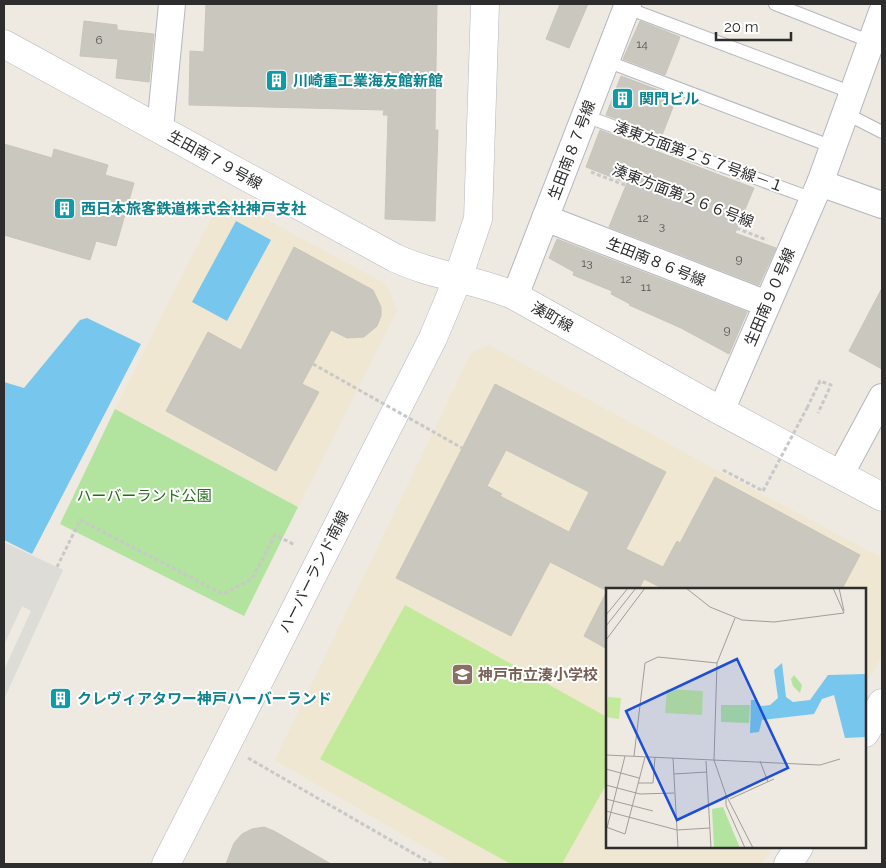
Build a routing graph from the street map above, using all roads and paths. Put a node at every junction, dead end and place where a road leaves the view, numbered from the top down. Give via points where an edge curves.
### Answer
1 (172, 4) edge
2 (775, 4) edge
3 (486, 5) edge
4 (628, 6) edge
5 (882, 12) edge
6 (4, 44) edge
7 (877, 45) edge
8 (606, 61) junction
9 (849, 103) junction
10 (585, 116) junction
11 (160, 130) junction
12 (882, 132) edge
13 (833, 147) junction
14 (567, 164) junction
15 (816, 191) junction
16 (882, 206) edge
17 (545, 218) junction
18 (791, 249) junction
19 (458, 278) junction
20 (515, 296) junction
21 (767, 304) junction
22 (313, 364) dead end
23 (882, 397) edge
24 (721, 411) junction
25 (818, 413) dead end
26 (462, 448) dead end
27 (723, 470) dead end
28 (840, 475) junction
29 (882, 497) edge
30 (295, 545) dead end
31 (57, 567) dead end
32 (882, 703) edge
33 (866, 731) edge
34 (248, 758) dead end
35 (798, 848) edge
36 (166, 864) edge
37 (432, 864) edge
38 (788, 864) edge

1 - 11 street
2 - 7 lane
3 - 19 street via 478,219
4 - 8 street, 生田南８７号線
4 - 9 lane
5 - 7 street, 生田南９０号線
6 - 11 street, 生田南７９号線
7 - 9 street, 生田南９０号線
8 - 10 street, 生田南８７号線
8 - 13 lane
9 - 12 lane
9 - 13 street, 生田南９０号線
10 - 14 street, 生田南８７号線
10 - 15 lane, 湊東方面第２５７号線－１
11 - 19 street, 生田南７９号線 via 395,258 419,269
13 - 15 street, 生田南９０号線
14 - 17 street, 生田南８７号線
14 - 18 path, 湊東方面第２６６号線
15 - 16 street
15 - 18 street, 生田南９０号線
17 - 20 street, 生田南８７号線
17 - 21 street, 生田南８６号線
18 - 21 street, 生田南９０号線
19 - 20 street, 湊町線
19 - 36 street, ハーバーランド南線 via 433,338
20 - 24 street, 湊町線
21 - 24 street, 生田南９０号線
22 - 26 path, bridge
23 - 28 street
24 - 28 street, 湊町線
25 - 27 path, bridge via 831,385 820,381 763,491
28 - 29 street, 湊町線
30 - 31 path via 275,535 252,579 223,594 80,520
32 - 33 street
34 - 37 path
35 - 38 street

